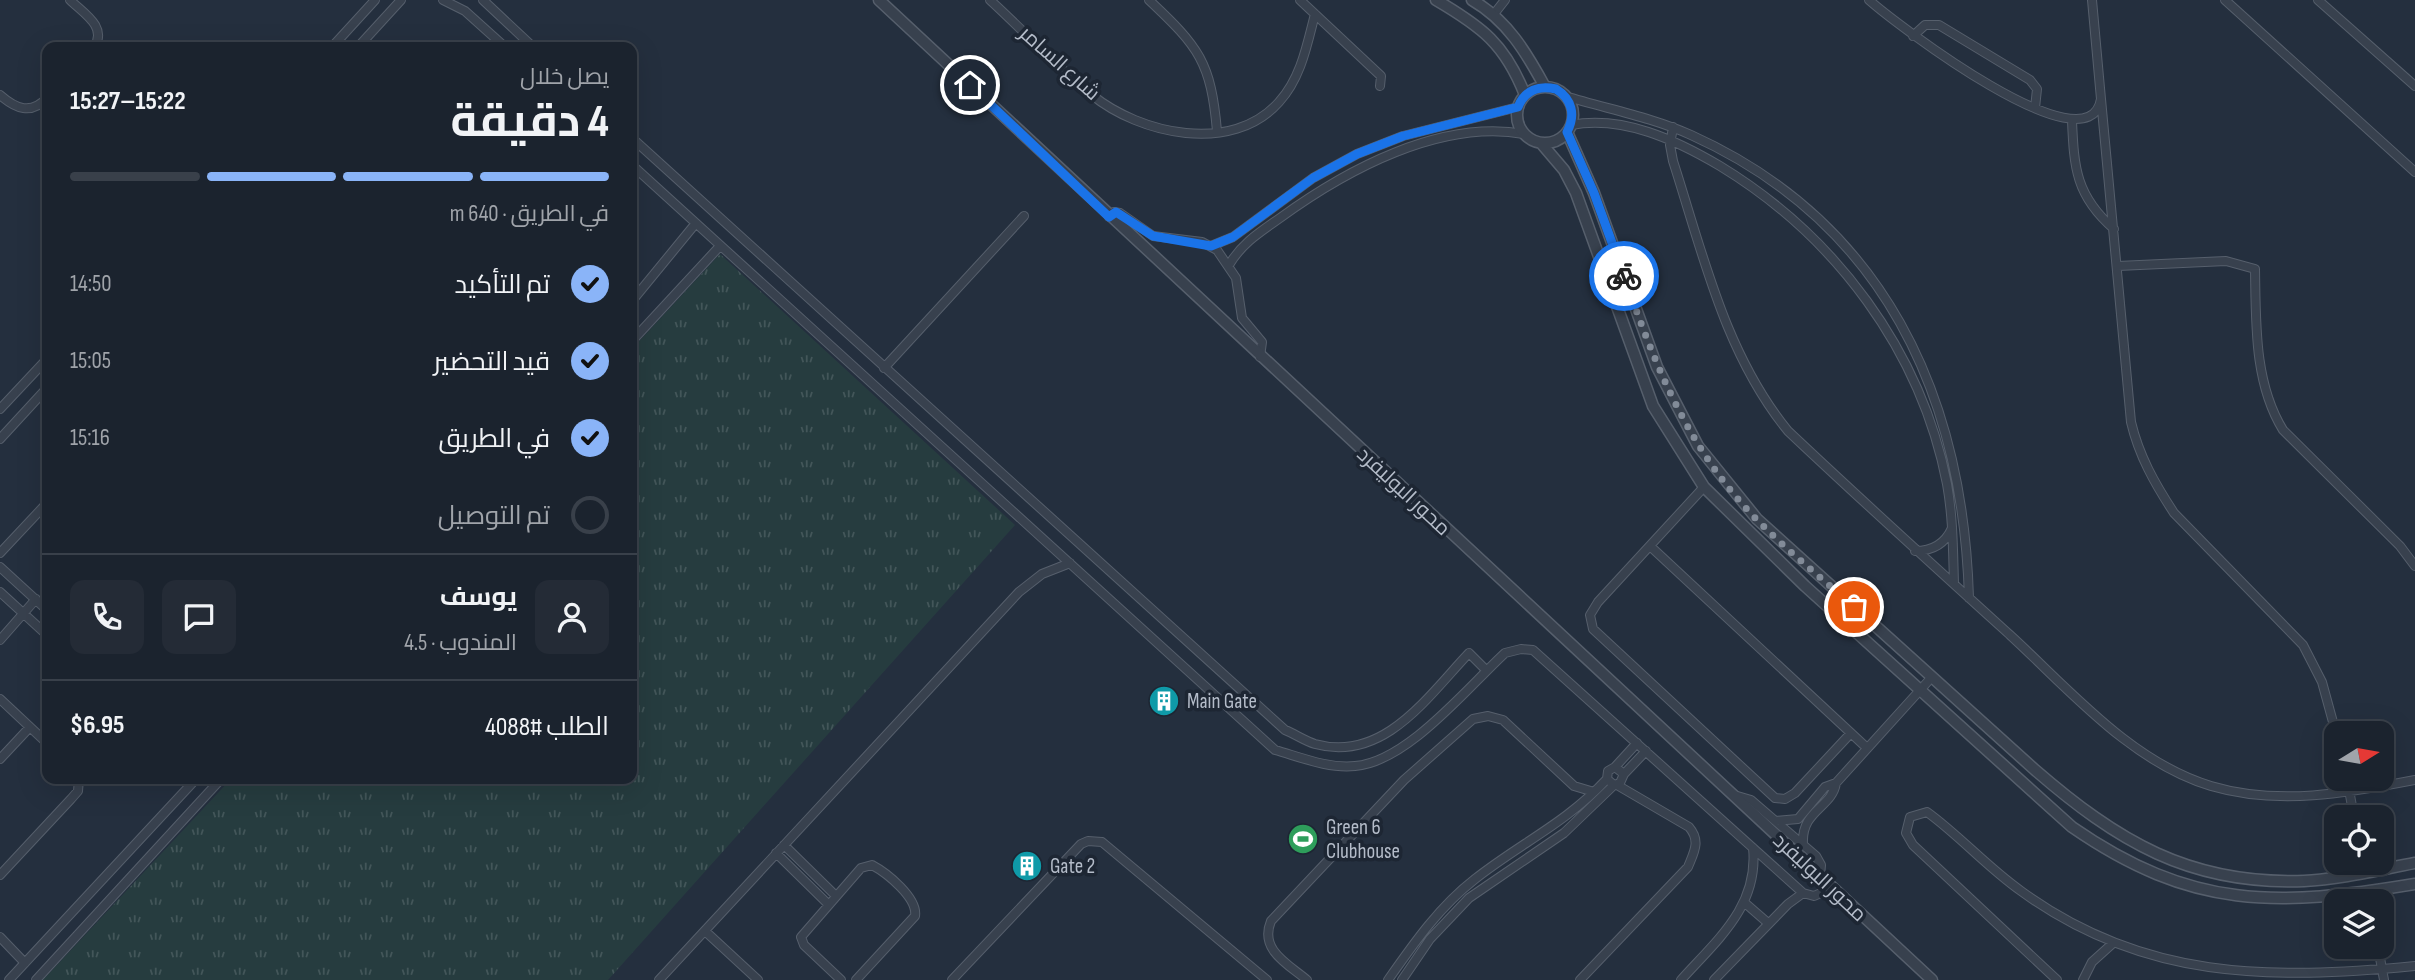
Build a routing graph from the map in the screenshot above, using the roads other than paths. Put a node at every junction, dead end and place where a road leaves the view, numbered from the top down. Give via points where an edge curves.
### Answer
1 (70, 0) edge
2 (375, 0) edge
3 (401, 0) edge
4 (443, 0) edge
5 (483, 0) edge
6 (878, 0) edge
7 (990, 0) edge
8 (1149, 0) edge
9 (1300, 0) edge
10 (1436, 0) edge
11 (1472, 0) edge
12 (1505, 0) edge
13 (1869, 0) edge
14 (2092, 0) edge
15 (2225, 0) edge
16 (2318, 0) edge
17 (1315, 14) junction
18 (1494, 14) junction
19 (1913, 36) junction
20 (96, 42) edge
21 (337, 42) edge
22 (363, 42) edge
23 (499, 42) edge
24 (528, 42) edge
25 (1380, 86) dead end
26 (2415, 86) edge
27 (1545, 87) junction
28 (0, 95) edge
29 (1525, 95) junction
30 (1565, 96) junction
31 (2101, 99) junction
32 (42, 102) edge
33 (1518, 107) junction
34 (2035, 108) junction
35 (2072, 121) junction
36 (1673, 127) junction
37 (1569, 129) junction
38 (1217, 131) junction
39 (1524, 134) junction
40 (1671, 139) junction
41 (637, 143) edge
42 (1541, 143) junction
43 (637, 169) edge
44 (2415, 172) edge
45 (1024, 216) dead end
46 (1109, 217) junction
47 (695, 223) junction
48 (2114, 229) junction
49 (720, 246) junction
50 (1211, 246) junction
51 (1229, 265) junction
52 (2118, 266) junction
53 (637, 296) edge
54 (637, 336) edge
55 (1261, 357) junction
56 (42, 364) edge
57 (884, 368) junction
58 (42, 393) edge
59 (0, 409) edge
60 (0, 439) edge
61 (1704, 487) junction
62 (42, 508) edge
63 (1952, 528) junction
64 (1650, 546) junction
65 (1915, 551) junction
66 (0, 554) edge
67 (1070, 563) junction
68 (2415, 566) edge
69 (0, 567) edge
70 (1954, 584) junction
71 (0, 592) edge
72 (1969, 598) junction
73 (36, 599) junction
74 (42, 605) edge
75 (23, 613) junction
76 (42, 630) edge
77 (0, 640) edge
78 (1486, 670) junction
79 (1931, 678) junction
80 (1920, 690) junction
81 (0, 699) edge
82 (2333, 721) edge
83 (30, 727) junction
84 (1851, 733) junction
85 (42, 738) edge
86 (1637, 743) junction
87 (1867, 748) junction
88 (1646, 751) junction
89 (0, 759) edge
90 (1615, 767) junction
91 (1617, 780) junction
92 (2415, 780) edge
93 (79, 784) edge
94 (194, 784) edge
95 (206, 784) edge
96 (216, 784) edge
97 (1574, 786) junction
98 (212, 789) junction
99 (1594, 792) junction
100 (2350, 792) junction
101 (1731, 794) junction
102 (1820, 800) junction
103 (1581, 805) junction
104 (2352, 805) edge
105 (1776, 821) junction
106 (1558, 824) junction
107 (1564, 833) junction
108 (1802, 844) junction
109 (784, 845) junction
110 (1753, 848) junction
111 (776, 853) junction
112 (2415, 863) edge
113 (2394, 865) edge
114 (0, 875) edge
115 (2330, 875) edge
116 (1820, 876) junction
117 (2415, 884) edge
118 (1832, 888) junction
119 (2394, 890) edge
120 (1461, 891) junction
121 (1803, 893) junction
122 (835, 896) junction
123 (1469, 898) junction
124 (2324, 899) edge
125 (828, 904) junction
126 (1745, 904) junction
127 (1768, 923) junction
128 (705, 931) junction
129 (0, 937) edge
130 (2112, 944) junction
131 (25, 963) junction
132 (2415, 966) edge
133 (2383, 976) edge
134 (9, 980) edge
135 (36, 980) edge
136 (659, 980) edge
137 (758, 980) edge
138 (841, 980) edge
139 (856, 980) edge
140 (951, 980) edge
141 (1268, 980) edge
142 (1307, 980) edge
143 (1388, 980) edge
144 (1402, 980) edge
145 (1580, 980) edge
146 (1681, 980) edge
147 (1714, 980) edge
148 (1932, 980) edge
149 (2057, 980) edge
150 (2083, 980) edge

1 - 20 street via 96,25
2 - 21 street
3 - 22 street
4 - 23 street via 465,11
5 - 24 street
6 - 46 street, محور البوليفرد
7 - 38 street, شارع السامر via 1093,96 1118,112 1160,130
8 - 38 street via 1202,59 1214,93
9 - 17 street
10 - 29 street via 1483,29 1507,57
11 - 18 street
12 - 18 street
13 - 19 street
14 - 31 street
15 - 44 street
16 - 26 street
17 - 25 street via 1381,76
17 - 38 street, شارع السامر via 1300,68 1279,103 1253,122
18 - 27 street via 1520,43
19 - 34 street via 1984,82
19 - 34 street via 1925,25 1939,25 2030,79 2037,89
27 - 29 street
27 - 30 street
28 - 32 street via 23,109
29 - 33 street
30 - 36 street
30 - 37 street via 1573,113
31 - 35 street via 2091,118
31 - 48 street
33 - 39 street via 1517,121
33 - 50 street via 1403,136 1357,154 1313,178 1233,237
34 - 35 street
35 - 48 street via 2078,180
36 - 40 street
36 - 72 street via 1726,153 1788,193 1843,244 1887,300 1927,377 1949,440 1962,505
37 - 40 street via 1601,121
37 - 42 street via 1555,141
37 - 79 street via 1657,367 1698,446 1757,519
39 - 42 street
39 - 51 street via 1484,130 1384,158 1301,202 1245,243
40 - 63 street via 1775,203 1818,242 1859,290 1900,354 1926,412 1944,468
40 - 65 street via 1673,161 1718,299 1758,391 1788,431
41 - 57 street
42 - 61 street via 1564,170 1576,194 1653,406
43 - 47 street
45 - 57 street
46 - 50 street via 1116,212 1153,236
46 - 55 street, محور البوليفرد
47 - 49 street
47 - 53 street
48 - 52 street
49 - 54 street
49 - 67 street
50 - 51 street
51 - 55 street via 1236,278 1242,318 1263,345
52 - 68 street via 2226,261 2255,269 2259,357 2273,414 2283,430
52 - 82 street via 2131,422 2144,464 2174,513 2303,645 2322,681
55 - 101 street, محور البوليفرد
56 - 59 street
57 - 78 street via 1285,730 1316,744 1353,746 1376,741 1402,723 1469,653
58 - 60 street
61 - 64 street
61 - 80 street via 1785,568
62 - 66 street
63 - 65 street via 1940,544
63 - 70 street
64 - 84 street
64 - 84 street via 1598,602 1591,622 1598,635 1765,791 1780,799 1795,793
65 - 70 street
67 - 78 street via 1275,750 1303,758 1356,766 1386,757 1409,742
67 - 109 street via 1042,574 1019,592
69 - 73 street
70 - 72 street
71 - 75 street
72 - 100 street via 2120,735 2177,774 2249,795
73 - 74 street
73 - 75 street
75 - 76 street
75 - 77 street
78 - 86 street via 1505,653 1532,650
79 - 80 street
79 - 115 street via 2080,809 2146,850 2196,868 2247,878 2303,881
80 - 87 street
80 - 124 street via 2072,827 2106,850 2191,886 2245,898
81 - 83 street
83 - 85 street
83 - 89 street
84 - 87 street
86 - 88 street
86 - 90 street
87 - 102 street via 1832,793
88 - 91 street
88 - 110 street
90 - 91 street
90 - 91 street via 1608,771
91 - 99 street
91 - 107 street
91 - 145 street via 1631,794 1689,827 1696,850 1688,867
92 - 100 street
93 - 114 street via 78,791
94 - 131 street
95 - 98 street
96 - 98 street
97 - 99 street
97 - 103 street
97 - 142 street via 1503,720 1483,716 1469,721 1404,780 1271,921 1267,936 1272,951
98 - 135 street
99 - 103 street
100 - 104 street
101 - 105 street via 1751,800
101 - 116 street, محور البوليفرد
102 - 105 street via 1798,819
102 - 108 street via 1805,824
103 - 106 street
105 - 108 street
106 - 107 street
106 - 120 street
107 - 123 street
108 - 116 street via 1820,862
109 - 111 street
109 - 122 street
110 - 121 street
110 - 126 street via 1753,877
111 - 125 street
111 - 128 street
112 - 113 street
116 - 118 street, محور البوليفرد
117 - 119 street
118 - 121 street via 1814,896
118 - 148 street, محور البوليفرد
120 - 123 street
120 - 143 street via 1421,933
121 - 127 street
122 - 125 street
122 - 139 street via 861,868 872,865 915,904 915,916
123 - 144 street via 1430,939
125 - 138 street via 803,933 802,941
126 - 127 street
126 - 146 street
127 - 147 street
128 - 136 street
128 - 137 street
129 - 131 street
130 - 133 street via 2157,962 2229,977
130 - 149 street via 2022,892 1927,812 1910,817 1906,833 1913,845
130 - 150 street via 2092,962
131 - 134 street
132 - 133 street
140 - 141 street via 1081,845 1096,841

